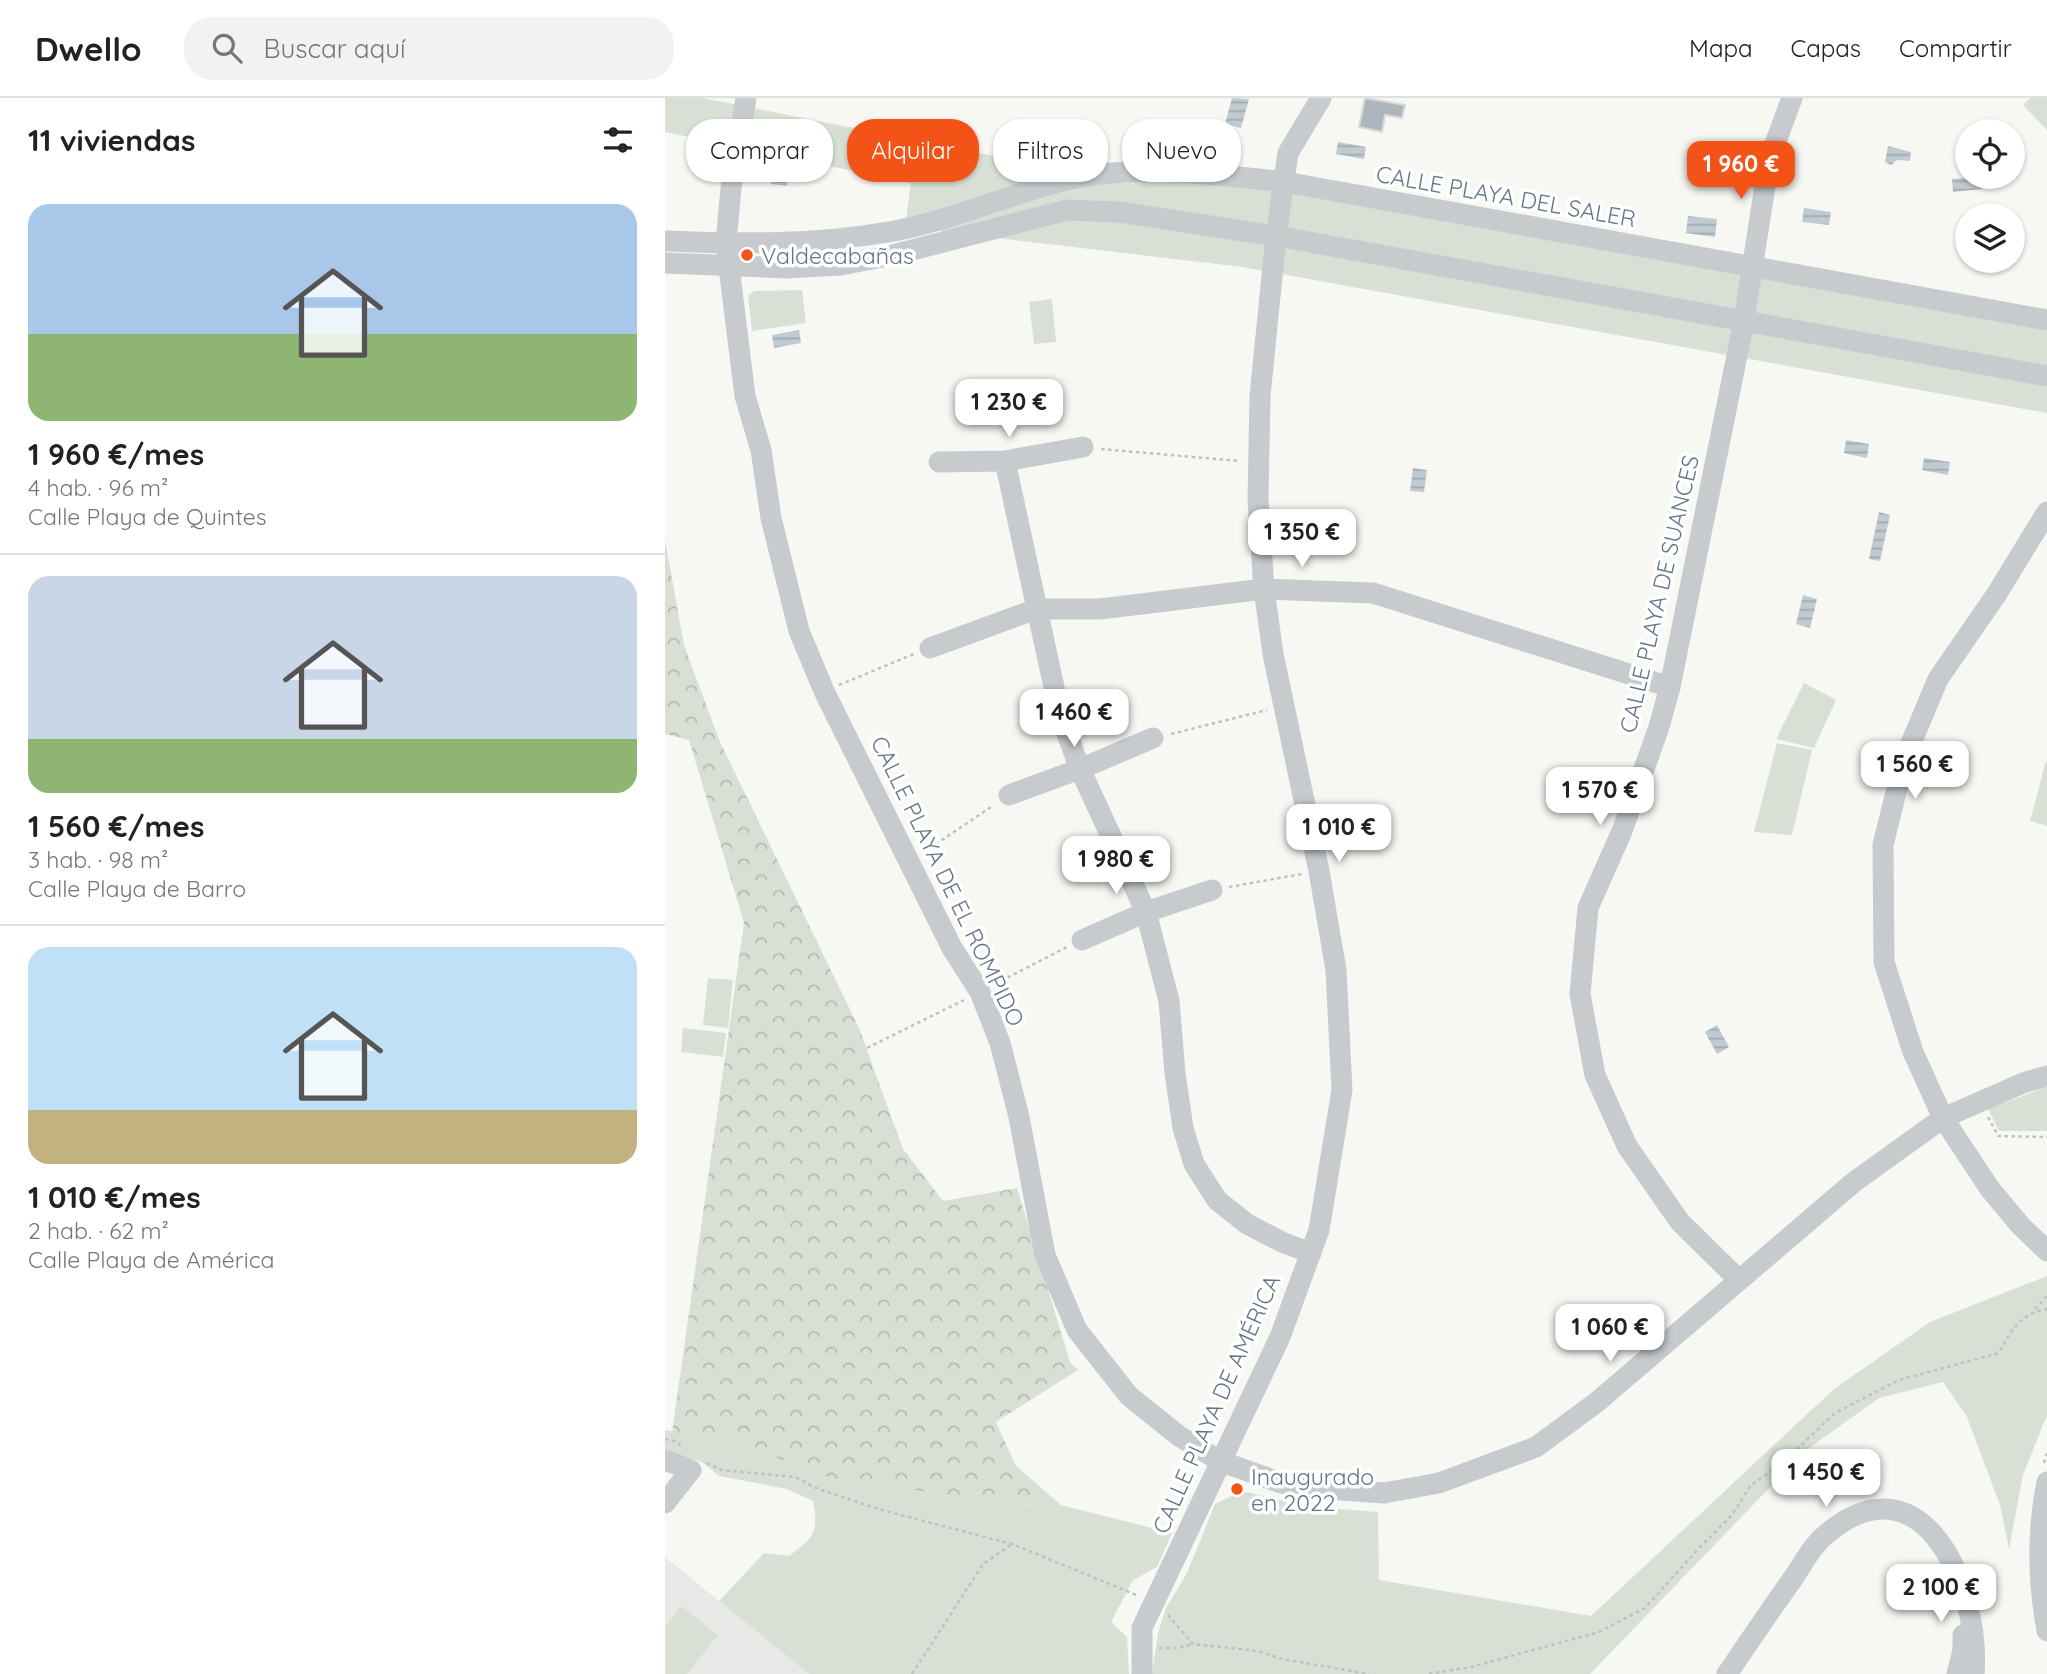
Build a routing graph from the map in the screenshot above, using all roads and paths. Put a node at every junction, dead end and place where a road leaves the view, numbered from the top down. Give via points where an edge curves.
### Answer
1 (746, 98) edge
2 (1321, 98) edge
3 (1793, 98) edge
4 (1285, 182) junction
5 (1276, 236) junction
6 (665, 242) edge
7 (726, 243) junction
8 (665, 263) edge
9 (729, 266) junction
10 (1751, 267) junction
11 (2047, 320) edge
12 (1744, 321) junction
13 (2047, 376) edge
14 (1083, 447) joint
15 (1005, 461) junction
16 (1259, 462) junction
17 (939, 463) dead end
18 (2047, 512) edge
19 (1264, 589) junction
20 (1036, 609) junction
21 (930, 648) joint
22 (1669, 687) junction
23 (824, 691) junction
24 (1284, 706) junction
25 (1153, 738) joint
26 (1080, 769) junction
27 (1009, 794) joint
28 (909, 862) junction
29 (1319, 871) junction
30 (1212, 890) joint
31 (1146, 912) junction
32 (1081, 940) dead end
33 (2047, 1076) edge
34 (1980, 1101) junction
35 (1943, 1118) junction
36 (2047, 1137) edge
37 (2047, 1251) edge
38 (1311, 1253) junction
39 (1739, 1280) junction
40 (2047, 1296) edge
41 (2047, 1309) edge
42 (2033, 1311) junction
43 (665, 1439) edge
44 (684, 1448) dead end
45 (665, 1460) edge
46 (1220, 1461) junction
47 (697, 1465) junction
48 (2047, 1482) edge
49 (665, 1503) edge
50 (1012, 1544) junction
51 (1960, 1577) junction
52 (1154, 1604) junction
53 (2047, 1631) edge
54 (1193, 1644) junction
55 (1142, 1649) junction
56 (912, 1674) edge
57 (1142, 1674) edge
58 (1369, 1674) edge
59 (1429, 1674) edge
60 (1727, 1674) edge
61 (1957, 1674) edge
62 (1974, 1674) edge

1 - 7 street, CALLE PLAYA DE EL ROMPIDO
2 - 4 street, CALLE PLAYA DE AMÉRICA via 1288,153
3 - 10 street, CALLE PLAYA DE SUANCES via 1769,160
4 - 5 street, CALLE PLAYA DE AMÉRICA
4 - 7 street, CALLE PLAYA DEL SALER via 1180,170 1130,171 1064,181 891,232 790,243
4 - 10 street, CALLE PLAYA DEL SALER
5 - 9 street via 1119,212 1067,210 841,265
5 - 12 street
5 - 16 street, CALLE PLAYA DE AMÉRICA via 1260,396
6 - 7 street, CALLE PLAYA DEL SALER
7 - 9 street, CALLE PLAYA DE EL ROMPIDO
8 - 9 street
9 - 23 street, CALLE PLAYA DE EL ROMPIDO via 745,396 761,450 771,518 799,631
10 - 11 street, CALLE PLAYA DEL SALER
10 - 12 street, CALLE PLAYA DE SUANCES
12 - 13 street
12 - 22 street, CALLE PLAYA DE SUANCES
14 - 15 street
14 - 16 path
15 - 17 street
15 - 20 street
16 - 19 street, CALLE PLAYA DE AMÉRICA
18 - 35 street via 1938,679 1904,760 1883,845 1884,962 1913,1052
19 - 20 street via 1100,609
19 - 22 street via 1373,593
19 - 24 street, CALLE PLAYA DE AMÉRICA
20 - 21 street
20 - 26 street via 1060,715
21 - 23 path
22 - 39 street, CALLE PLAYA DE SUANCES via 1622,831 1588,908 1580,994 1595,1075 1627,1146 1680,1222
23 - 28 street, CALLE PLAYA DE EL ROMPIDO
24 - 25 path
24 - 29 street, CALLE PLAYA DE AMÉRICA
25 - 26 street
26 - 27 street
26 - 31 street
27 - 28 path
28 - 46 street, CALLE PLAYA DE EL ROMPIDO via 980,992 1000,1043 1045,1255 1077,1330 1129,1396
29 - 30 path
29 - 38 street, CALLE PLAYA DE AMÉRICA via 1336,970 1342,1090 1319,1230
30 - 31 street
31 - 32 street
31 - 38 street via 1169,1001 1181,1114 1194,1164 1217,1200 1247,1224
33 - 34 street, CALLE PLAYA DE EL ROMPIDO
34 - 35 street, CALLE PLAYA DE EL ROMPIDO
34 - 36 path via 1998,1136
35 - 37 street via 1990,1189
35 - 39 street, CALLE PLAYA DE EL ROMPIDO via 1854,1182
38 - 46 street, CALLE PLAYA DE AMÉRICA via 1280,1336
39 - 46 street, CALLE PLAYA DE EL ROMPIDO via 1597,1402 1536,1447 1439,1483 1384,1493 1327,1489 1281,1483
40 - 42 path
41 - 42 path
42 - 59 path via 2012,1328 1999,1353 1899,1380 1835,1413 1752,1485 1732,1516 1645,1608 1599,1632
43 - 44 path
45 - 47 street
46 - 52 street, CALLE PLAYA DE AMÉRICA
47 - 49 street
47 - 50 path via 795,1477 878,1509
48 - 53 street via 2040,1572
50 - 52 path
50 - 56 path via 983,1564
51 - 60 street via 1941,1544 1916,1517 1887,1509 1857,1514 1821,1539
51 - 61 street via 1963,1650
51 - 62 street via 1976,1650
52 - 54 path
52 - 55 street, CALLE PLAYA DE AMÉRICA via 1142,1628
54 - 55 path
54 - 58 path via 1257,1651
55 - 57 street, CALLE PLAYA DE AMÉRICA

